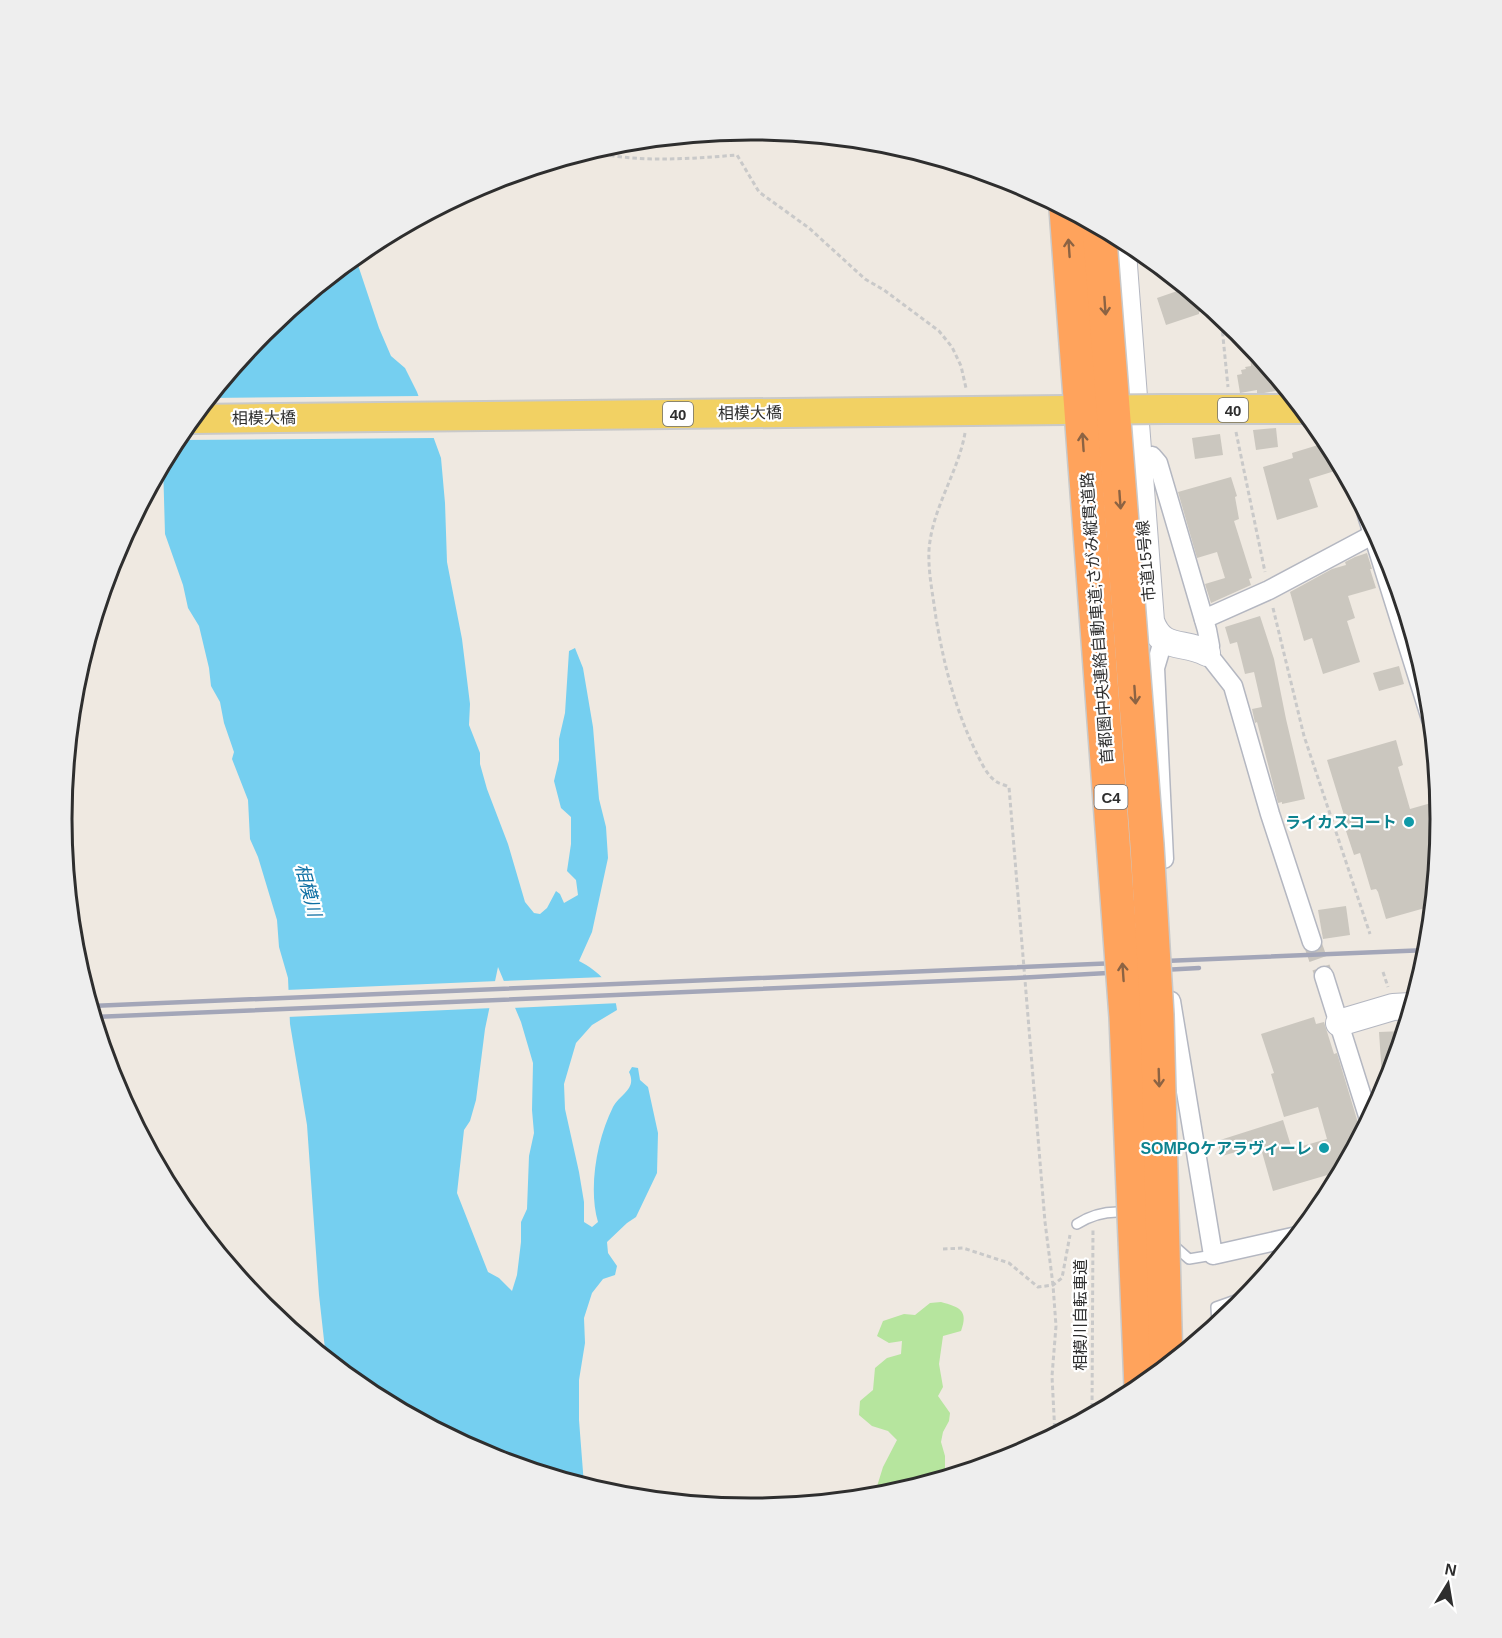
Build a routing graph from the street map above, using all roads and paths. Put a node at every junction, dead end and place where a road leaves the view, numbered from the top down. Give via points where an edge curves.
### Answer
1 (606, 156) edge
2 (1067, 218) edge
3 (1099, 236) edge
4 (1122, 251) edge
5 (1222, 331) edge
6 (967, 392) dead end
7 (1229, 397) dead end
8 (1292, 409) edge
9 (203, 419) edge
10 (1234, 423) dead end
11 (966, 428) dead end
12 (1152, 456) dead end
13 (1368, 537) edge
14 (1269, 590) junction
15 (1204, 620) junction
16 (1163, 641) junction
17 (1208, 653) junction
18 (1371, 934) dead end
19 (1312, 942) tunnel mouth
20 (1324, 976) tunnel mouth
21 (1403, 1006) edge
22 (1126, 1017) junction
23 (1339, 1023) junction
24 (1365, 1107) edge
25 (1162, 1182) junction
26 (1093, 1215) junction
27 (1077, 1224) joint
28 (1284, 1239) edge
29 (943, 1249) dead end
30 (1213, 1255) junction
31 (1053, 1285) junction
32 (1226, 1303) edge
33 (1216, 1313) edge
34 (1175, 1349) edge
35 (1166, 1357) edge
36 (1141, 1375) edge
37 (1127, 1385) edge
38 (1092, 1406) edge
39 (1055, 1426) edge

1 - 6 path via 618,159 737,155 759,192 802,222 865,279 939,331 961,366
22 -> 2 highway, 首都圏中央連絡自動車道;さがみ縦貫道路 / C4, bridge
3 -> 25 highway, 首都圏中央連絡自動車道;さがみ縦貫道路 / C4, bridge via 1146,845
4 - 16 street, 市道15号線 via 1151,621
5 - 7 path
8 - 9 main road, 相模大橋 / 40, bridge
10 - 14 path
11 - 31 path via 963,447 934,519 930,581 952,696 982,765 997,783 1010,787
12 - 15 street via 1158,463
13 - 14 street
14 - 15 street
14 - 18 path via 1304,736
15 - 17 street
16 - 17 street
16 - 30 street via 1155,668 1172,1015
17 - 19 street via 1233,686
20 - 23 street
21 - 23 street
22 - 36 highway, 首都圏中央連絡自動車道;さがみ縦貫道路 / C4, bridge
22 - 37 highway, bridge via 1122,1129
23 - 24 street
25 - 34 highway, bridge
25 - 35 highway, 首都圏中央連絡自動車道;さがみ縦貫道路 / C4, bridge
26 - 27 lane
26 - 30 lane via 1121,1212 1150,1218 1159,1223 1173,1247 1189,1259
26 - 38 path, 相模川自転車道
27 - 31 path via 1070,1234 1062,1278
28 - 30 street
29 - 31 path via 963,1248 1010,1263 1038,1287
31 - 39 path
32 - 33 lane via 1216,1307

